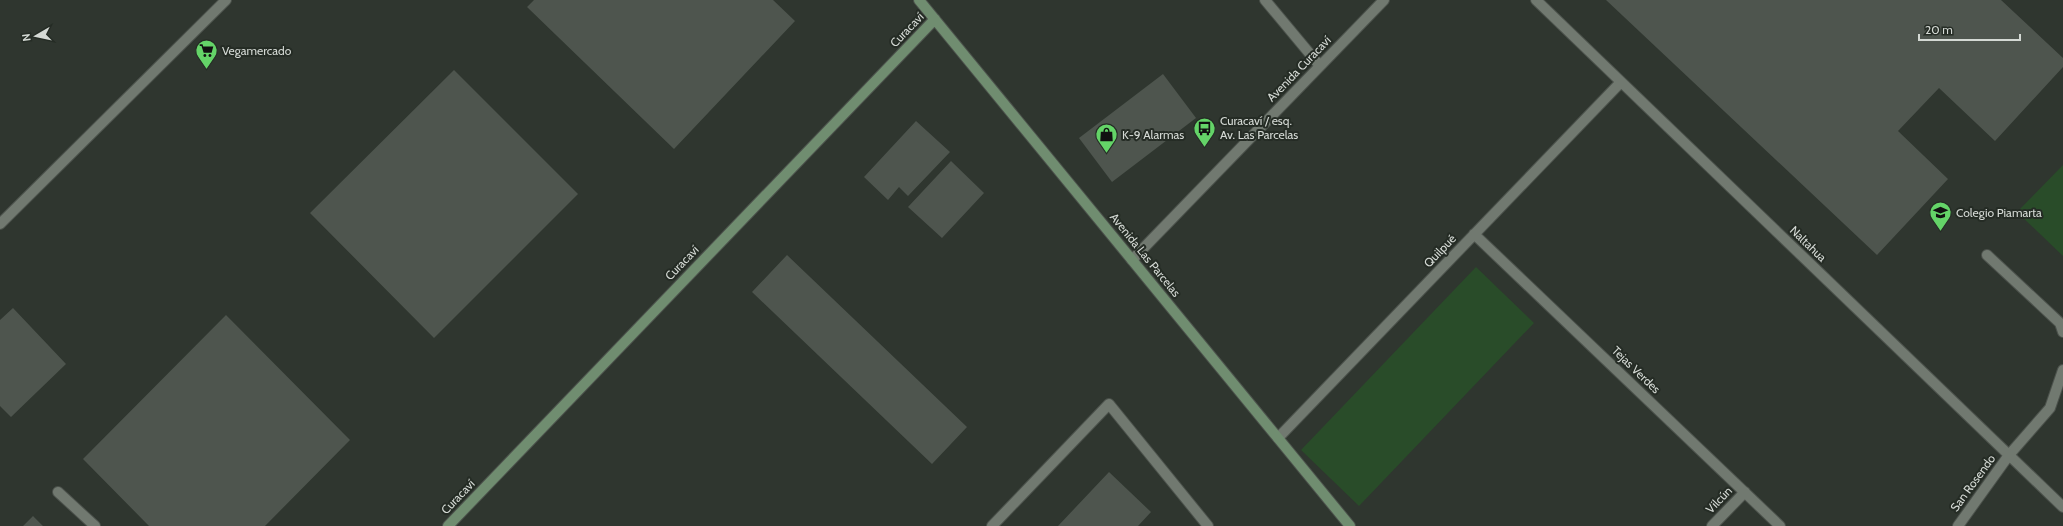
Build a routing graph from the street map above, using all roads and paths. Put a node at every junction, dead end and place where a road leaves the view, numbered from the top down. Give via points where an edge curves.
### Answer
1 (226, 0) edge
2 (919, 0) edge
3 (1265, 0) edge
4 (1384, 0) edge
5 (1536, 0) edge
6 (935, 19) junction
7 (1320, 66) junction
8 (1621, 82) junction
9 (0, 224) edge
10 (1474, 234) junction
11 (1987, 255) dead end
12 (1132, 260) junction
13 (2063, 332) edge
14 (2063, 370) edge
15 (1278, 438) junction
16 (2009, 455) junction
17 (58, 492) dead end
18 (1745, 492) junction
19 (2063, 507) edge
20 (95, 526) edge
21 (448, 526) edge
22 (992, 526) edge
23 (1208, 526) edge
24 (1350, 526) edge
25 (1712, 526) edge
26 (1780, 526) edge
27 (1958, 526) edge

1 - 9 street
2 - 6 street, Avenida Las Parcelas
3 - 7 street
4 - 7 street, Avenida Curacaví
5 - 8 street, Naltahua
6 - 12 street, Avenida Las Parcelas
6 - 21 street, Curacaví
7 - 12 street, Avenida Curacaví
8 - 10 street, Quilpué
8 - 16 street, Naltahua
10 - 15 street, Quilpué
10 - 18 street, Tejas Verdes
11 - 13 street via 2060,323
12 - 15 street, Avenida Las Parcelas
14 - 16 street, San Rosendo via 2050,408
15 - 24 street, Avenida Las Parcelas
16 - 19 street, Naltahua
16 - 27 street, San Rosendo
17 - 20 street
18 - 25 street, Vilcún
18 - 26 street, Tejas Verdes
22 - 23 street via 1110,404

